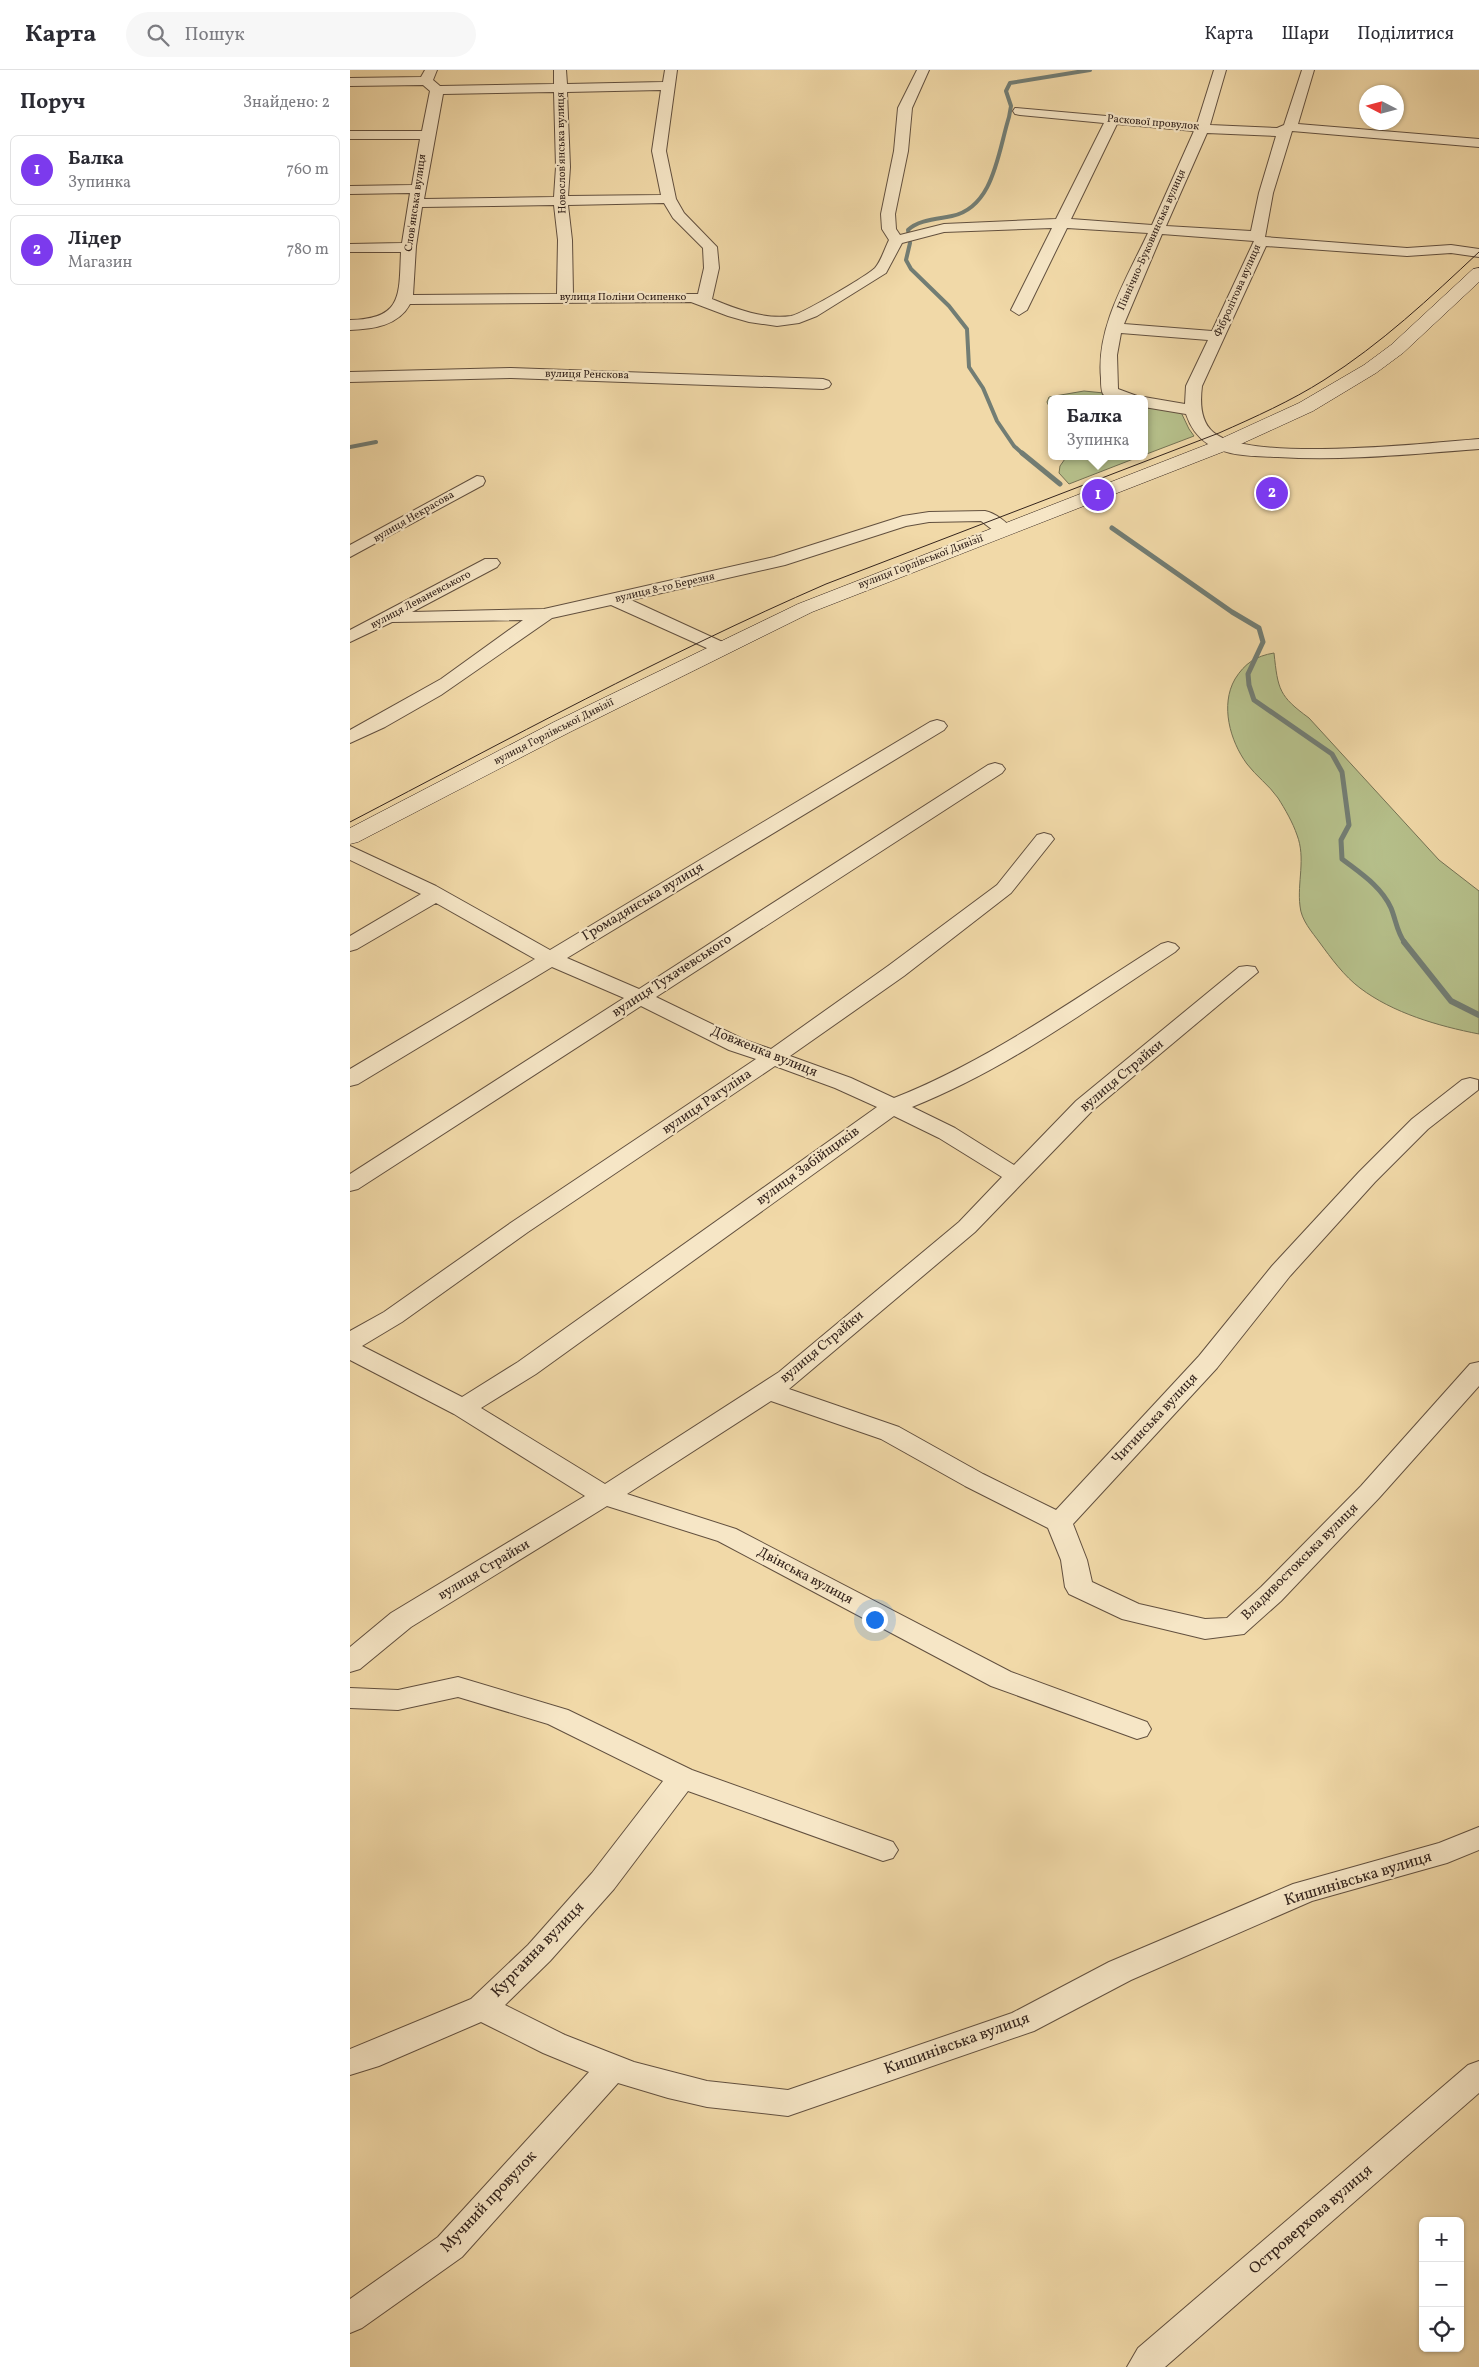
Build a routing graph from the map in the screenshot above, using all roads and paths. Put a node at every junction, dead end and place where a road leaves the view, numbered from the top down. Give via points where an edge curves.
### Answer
1 (560, 70) edge
2 (671, 70) edge
3 (923, 70) edge
4 (1220, 70) edge
5 (1308, 70) edge
6 (431, 81) edge
7 (350, 82) edge
8 (668, 86) junction
9 (561, 88) junction
10 (1020, 111) dead end
11 (1112, 120) junction
12 (1202, 128) junction
13 (1288, 128) junction
14 (350, 135) edge
15 (426, 135) junction
16 (1479, 143) edge
17 (350, 190) edge
18 (418, 196) junction
19 (669, 199) junction
20 (561, 202) junction
21 (1063, 224) junction
22 (1157, 228) junction
23 (904, 237) junction
24 (1259, 238) junction
25 (409, 247) junction
26 (350, 248) edge
27 (1479, 253) edge
28 (1479, 273) edge
29 (565, 297) junction
30 (405, 300) junction
31 (704, 302) junction
32 (1019, 310) dead end
33 (350, 325) edge
34 (1114, 328) junction
35 (1218, 336) junction
36 (350, 377) edge
37 (823, 384) dead end
38 (1119, 395) edge
39 (1148, 403) edge
40 (1193, 410) junction
41 (1479, 444) edge
42 (1223, 446) junction
43 (477, 481) dead end
44 (1004, 530) junction
45 (350, 552) edge
46 (491, 563) dead end
47 (614, 599) junction
48 (546, 614) junction
49 (390, 617) junction
50 (350, 637) edge
51 (720, 648) junction
52 (937, 726) dead end
53 (350, 737) edge
54 (995, 769) dead end
55 (350, 837) edge
56 (1044, 839) dead end
57 (350, 852) edge
58 (436, 894) junction
59 (350, 946) edge
60 (1168, 948) dead end
61 (549, 958) junction
62 (1247, 972) dead end
63 (640, 997) junction
64 (773, 1058) junction
65 (350, 1079) edge
66 (1470, 1085) dead end
67 (893, 1106) junction
68 (1015, 1175) junction
69 (350, 1184) edge
70 (350, 1342) edge
71 (350, 1350) edge
72 (1479, 1370) edge
73 (769, 1391) junction
74 (463, 1408) junction
75 (605, 1496) junction
76 (1059, 1523) junction
77 (350, 1662) edge
78 (350, 1698) edge
79 (1137, 1729) dead end
80 (682, 1778) junction
81 (1479, 1838) edge
82 (883, 1850) dead end
83 (482, 2008) junction
84 (350, 2062) edge
85 (611, 2068) junction
86 (1479, 2074) edge
87 (350, 2318) edge
88 (1144, 2367) edge

1 - 9 street, Новослов'янська вулиця
2 - 8 street
3 - 23 street via 905,108 904,137 888,214 889,229
4 - 12 street, Північно-Буковинська вулиця
5 - 13 street, Фібролітова вулиця
6 - 7 street
6 - 9 street
6 - 15 street, Слов'янська вулиця
8 - 9 street
8 - 19 street via 659,151
9 - 20 street, Новослов'янська вулиця
10 - 11 street, Раскової провулок
11 - 12 street, Раскової провулок
11 - 21 street
12 - 13 street, Раскової провулок via 1266,133
12 - 22 street, Північно-Буковинська вулиця
13 - 16 street, Раскової провулок
13 - 24 street, Фібролітова вулиця via 1266,193
14 - 15 street
15 - 18 street, Слов'янська вулиця
17 - 18 street
18 - 20 street
18 - 25 street, Слов'янська вулиця
19 - 20 street
19 - 31 street via 678,215 710,247 712,266
20 - 29 street, Новослов'янська вулиця
21 - 22 street
21 - 23 street via 966,226
21 - 32 street
22 - 24 street
22 - 34 street, Північно-Буковинська вулиця
23 - 31 street, вулиця Поліни Осипенко via 881,270 812,313 794,320 777,321 732,314
24 - 27 street via 1407,252 1451,249
24 - 35 street, Фібролітова вулиця
25 - 26 street
25 - 30 street, Слов'янська вулиця
28 - 42 main road, вулиця Горлівської Дивізії via 1370,369 1306,407
29 - 30 street, вулиця Поліни Осипенко
29 - 31 street, вулиця Поліни Осипенко via 693,297
30 - 33 street via 391,317 370,324
34 - 35 street
34 - 38 street, Північно-Буковинська вулиця via 1108,354 1110,392
35 - 40 street, Фібролітова вулиця via 1194,386
36 - 37 street, вулиця Ренскова via 511,373
39 - 40 street
40 - 42 street via 1202,429
41 - 42 street via 1310,453
42 - 44 main road, вулиця Горлівської Дивізії
43 - 45 street, вулиця Некрасова
44 - 47 street, вулиця 8-го Березня via 985,516 910,520 779,561
44 - 51 main road, вулиця Горлівської Дивізії via 805,608
46 - 49 street, вулиця Леваневського
47 - 48 street, вулиця 8-го Березня
47 - 51 street
48 - 49 street
48 - 53 street, вулиця 8-го Березня via 520,629 461,674
49 - 50 street, вулиця Леваневського
51 - 55 main road, вулиця Горлівської Дивізії
52 - 61 street, Громадянська вулиця
54 - 63 street, вулиця Тухачевського
56 - 64 street, вулиця Рагуліна via 1004,890 977,912
57 - 58 street, Довженка вулиця
58 - 59 street
58 - 61 street, Довженка вулиця
60 - 67 street, вулиця Забійщиків via 1031,1038 926,1094
61 - 63 street, Довженка вулиця
61 - 65 street, Громадянська вулиця
62 - 68 street, вулиця Страйки via 1084,1106
63 - 64 street, Довженка вулиця via 736,1045
63 - 69 street, вулиця Тухачевського
64 - 67 street, Довженка вулиця via 843,1083
64 - 70 street, вулиця Рагуліна via 520,1227 393,1318
66 - 76 street, Читинська вулиця via 1420,1124 1367,1177 1281,1271 1208,1362
67 - 68 street, Довженка вулиця via 947,1133
67 - 74 street, вулиця Забійщиків via 527,1368
68 - 73 street, вулиця Страйки via 967,1227
71 - 74 street, Двінська вулиця
72 - 76 street, Владивостокська вулиця via 1370,1492 1271,1594 1234,1627 1205,1630 1132,1612 1079,1587 1074,1560
73 - 75 street, вулиця Страйки
73 - 76 street via 890,1433
74 - 75 street, Двінська вулиця
75 - 77 street, вулиця Страйки via 400,1620
75 - 79 street, Двінська вулиця via 727,1535 1001,1679
78 - 80 street via 398,1700 458,1687 558,1717
80 - 82 street
80 - 83 street, Курганна вулиця via 603,1881 539,1953
81 - 85 street, Кишинівська вулиця via 1447,1852 1304,1892 1120,1971 1023,2022 788,2103 752,2102 664,2085
83 - 84 street, Курганна вулиця
83 - 85 street, Кишинівська вулиця
85 - 87 street, Мучний провулок via 450,2247
86 - 88 street, Островерхова вулиця

